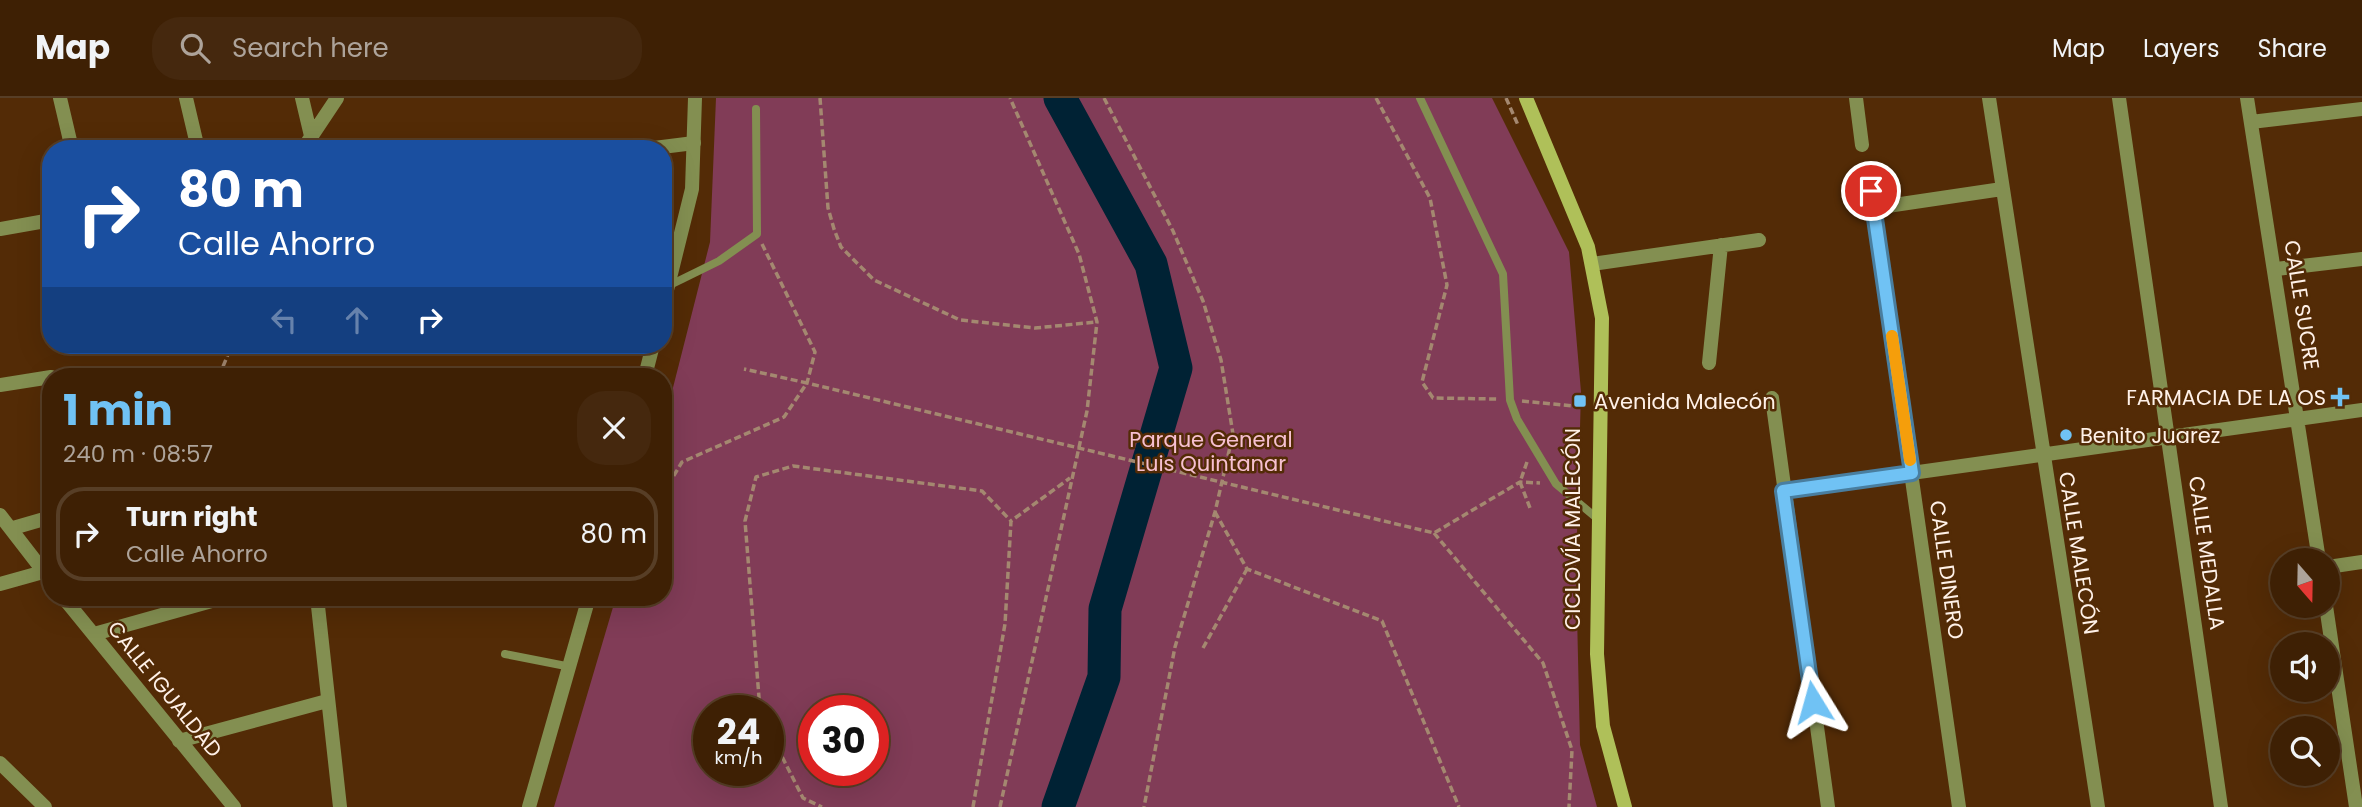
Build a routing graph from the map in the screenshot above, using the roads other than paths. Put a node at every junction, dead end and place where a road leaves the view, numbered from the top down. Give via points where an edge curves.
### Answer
1 (60, 98) edge
2 (186, 98) edge
3 (302, 98) edge
4 (337, 98) edge
5 (695, 98) edge
6 (1420, 98) edge
7 (1526, 98) edge
8 (1856, 98) edge
9 (1989, 98) edge
10 (2119, 98) edge
11 (2247, 98) edge
12 (756, 109) dead end
13 (2362, 109) edge
14 (2250, 122) junction
15 (311, 136) junction
16 (70, 140) edge
17 (196, 140) edge
18 (309, 140) edge
19 (694, 143) junction
20 (1862, 145) dead end
21 (672, 146) edge
22 (1868, 173) dead end
23 (2002, 189) junction
24 (1874, 208) junction
25 (42, 222) edge
26 (0, 229) edge
27 (1759, 240) dead end
28 (1721, 246) junction
29 (2362, 258) edge
30 (1592, 264) junction
31 (672, 270) edge
32 (2276, 270) junction
33 (672, 284) edge
34 (1709, 363) dead end
35 (42, 378) edge
36 (0, 385) edge
37 (1772, 398) dead end
38 (2362, 410) edge
39 (2298, 419) junction
40 (2170, 436) junction
41 (2042, 454) junction
42 (1912, 473) junction
43 (1783, 491) junction
44 (0, 515) edge
45 (42, 520) edge
46 (1600, 520) junction
47 (13, 528) junction
48 (2317, 548) edge
49 (2362, 562) edge
50 (2340, 565) edge
51 (42, 570) edge
52 (42, 578) edge
53 (0, 584) edge
54 (71, 606) edge
55 (194, 606) edge
56 (318, 606) edge
57 (587, 606) edge
58 (2328, 618) edge
59 (94, 634) junction
60 (505, 654) dead end
61 (571, 667) junction
62 (327, 701) junction
63 (179, 741) junction
64 (0, 763) edge
65 (45, 807) edge
66 (234, 807) edge
67 (340, 807) edge
68 (529, 807) edge
69 (1625, 807) edge
70 (1828, 807) edge
71 (1959, 807) edge
72 (2098, 807) edge
73 (2221, 807) edge
74 (2356, 807) edge

1 - 16 street
2 - 17 street
3 - 15 street
4 - 15 street
5 - 19 street
6 - 46 lane via 1503,274 1510,400 1556,484
7 - 30 main road
8 - 20 street
9 - 23 street, CALLE MALECÓN
10 - 40 street, CALLE MEDALLA
11 - 14 street, CALLE SUCRE
12 - 33 lane via 757,234 719,261
13 - 14 street
14 - 32 street, CALLE SUCRE
15 - 18 street
19 - 21 street
19 - 31 street via 692,189
22 - 24 street, CALLE DINERO
23 - 24 street
23 - 41 street, CALLE MALECÓN
24 - 42 street, CALLE DINERO
25 - 26 street
27 - 28 street
28 - 30 street
28 - 34 street
29 - 32 street
30 - 46 main road via 1602,318
32 - 39 street, CALLE SUCRE
35 - 36 street
37 - 43 street
38 - 39 street
39 - 40 street
39 - 48 street, CALLE SUCRE
40 - 41 street
40 - 73 street, CALLE MEDALLA
41 - 42 street
41 - 72 street, CALLE MALECÓN
42 - 43 street
42 - 71 street, CALLE DINERO
43 - 70 street
44 - 47 street
45 - 47 street
46 - 69 main road via 1597,654 1603,726
47 - 51 street
49 - 50 street
52 - 53 street
54 - 59 street, CALLE IGUALDAD
55 - 59 street
56 - 62 street
57 - 61 street
58 - 74 street
59 - 63 street, CALLE IGUALDAD
60 - 61 lane
61 - 68 street
62 - 63 street
62 - 67 street
63 - 66 street, CALLE IGUALDAD
64 - 65 street

